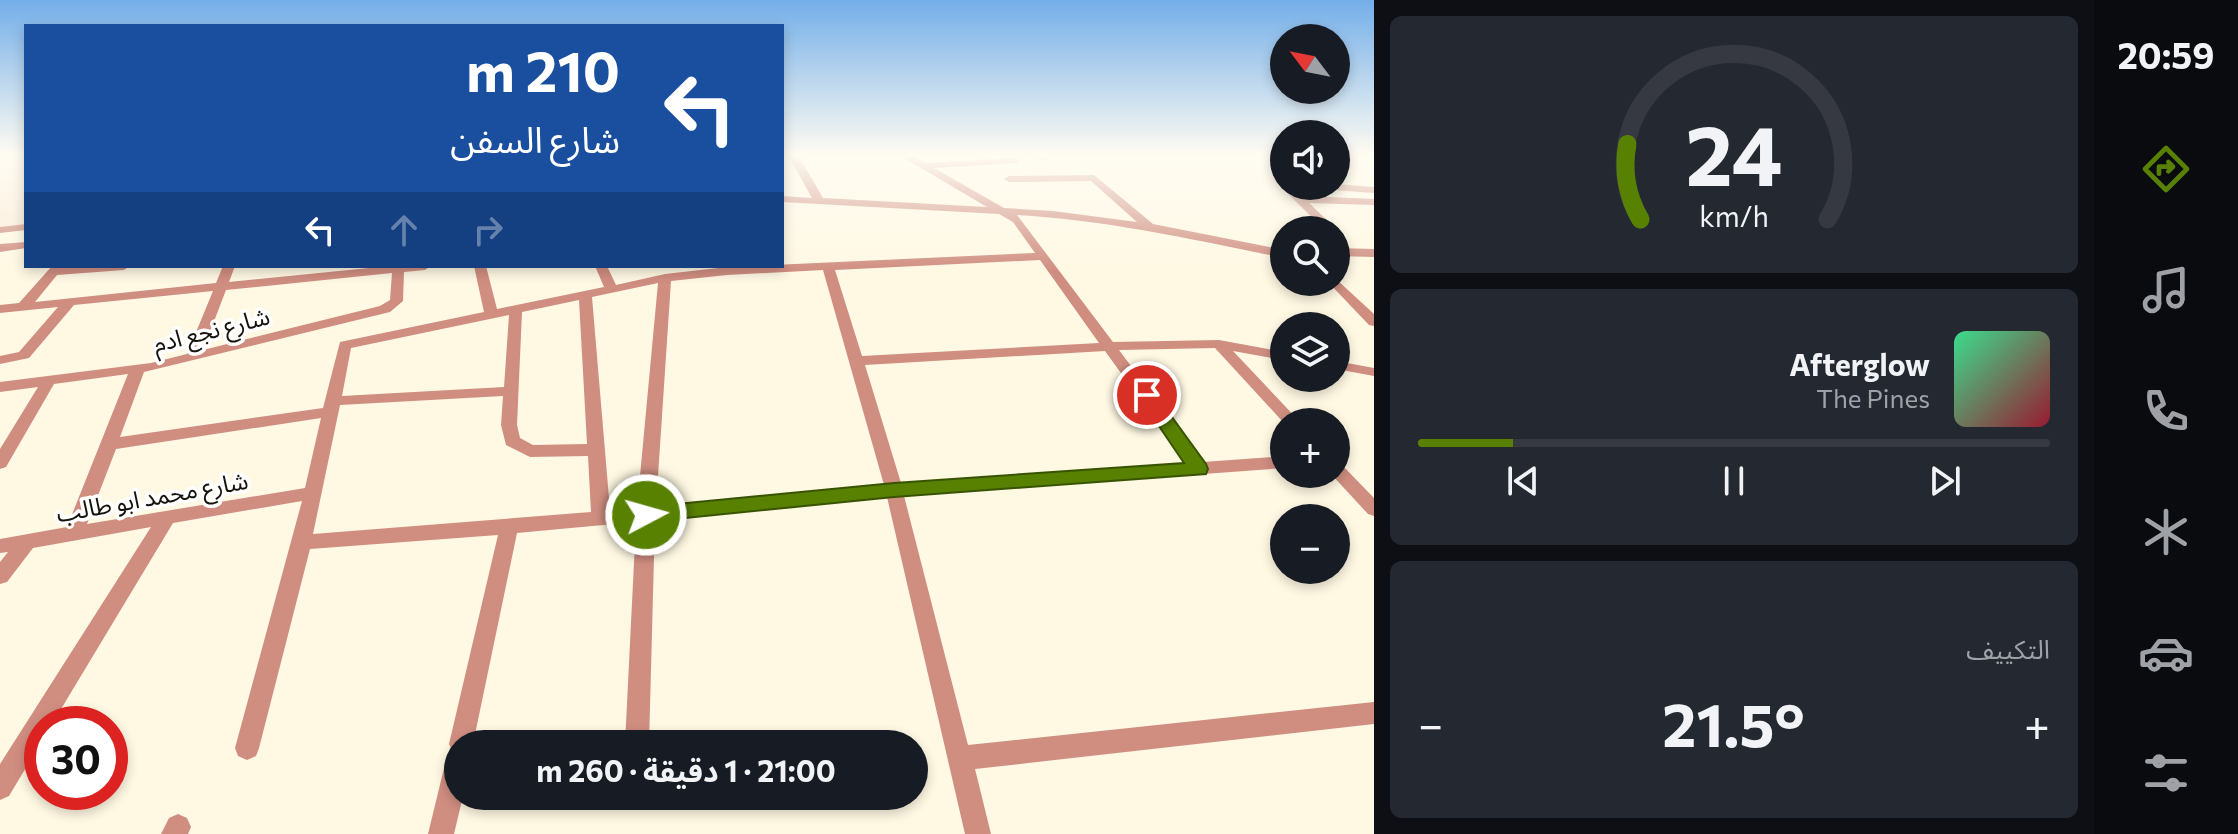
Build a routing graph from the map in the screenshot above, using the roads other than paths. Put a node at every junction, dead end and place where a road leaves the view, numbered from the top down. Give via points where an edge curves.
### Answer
1 (815, 194) edge
2 (975, 194) edge
3 (1112, 194) edge
4 (784, 199) edge
5 (818, 199) junction
6 (1298, 200) edge
7 (1323, 200) edge
8 (1374, 202) edge
9 (1003, 209) junction
10 (1316, 216) edge
11 (24, 227) edge
12 (1149, 227) junction
13 (0, 230) edge
14 (24, 245) edge
15 (1350, 247) edge
16 (0, 248) edge
17 (1270, 251) edge
18 (1350, 253) edge
19 (1356, 253) junction
20 (1374, 253) edge
21 (1044, 256) junction
22 (828, 266) junction
23 (784, 267) edge
24 (79, 268) edge
25 (228, 268) edge
26 (412, 268) edge
27 (480, 268) edge
28 (602, 268) edge
29 (760, 268) edge
30 (56, 269) edge
31 (726, 269) edge
32 (398, 270) junction
33 (665, 278) junction
34 (611, 288) junction
35 (222, 289) junction
36 (585, 294) junction
37 (1348, 296) edge
38 (69, 303) junction
39 (23, 307) junction
40 (516, 308) junction
41 (0, 309) edge
42 (491, 313) junction
43 (1374, 322) edge
44 (1219, 344) junction
45 (1112, 346) junction
46 (1270, 353) edge
47 (193, 357) junction
48 (0, 360) edge
49 (859, 361) junction
50 (138, 369) junction
51 (1366, 370) edge
52 (48, 382) junction
53 (1374, 386) edge
54 (0, 387) edge
55 (510, 391) junction
56 (330, 406) junction
57 (1279, 408) edge
58 (109, 444) junction
59 (595, 450) junction
60 (0, 463) edge
61 (1270, 463) edge
62 (1199, 469) junction
63 (1350, 484) edge
64 (894, 490) junction
65 (312, 493) junction
66 (1374, 509) edge
67 (646, 515) junction
68 (167, 518) junction
69 (601, 519) junction
70 (509, 527) junction
71 (74, 534) junction
72 (27, 542) junction
73 (302, 542) junction
74 (0, 546) edge
75 (0, 576) edge
76 (1374, 713) edge
77 (464, 730) edge
78 (638, 730) edge
79 (247, 748) dead end
80 (960, 758) junction
81 (0, 787) edge
82 (447, 810) edge
83 (441, 834) edge
84 (978, 834) edge

1 - 5 street
2 - 9 street
3 - 12 street
4 - 5 street
5 - 9 street
6 - 10 street
7 - 8 street
9 - 12 street
9 - 21 street
11 - 13 street
12 - 17 street
14 - 16 street
15 - 19 street
18 - 19 street
19 - 20 street
21 - 22 street
21 - 45 street
22 - 23 street
22 - 49 street
24 - 30 street
25 - 35 street
26 - 32 street
27 - 42 street
28 - 34 street
29 - 31 street
30 - 39 street
31 - 33 street
32 - 35 street
32 - 47 street, شارع نجع ادم via 396,301 389,307
33 - 34 street
33 - 67 street
34 - 36 street
35 - 38 street
35 - 47 street
36 - 40 street
36 - 59 street
37 - 43 street
38 - 39 street
38 - 48 street via 24,355
39 - 41 street
40 - 42 street
40 - 55 street
42 - 56 street via 345,345
44 - 45 street
44 - 46 street
44 - 57 street
45 - 49 street
45 - 62 street
47 - 50 street, شارع نجع ادم
49 - 64 street
50 - 52 street, شارع نجع ادم
50 - 58 street
51 - 53 street
52 - 54 street, شارع نجع ادم
52 - 60 street
55 - 56 street
55 - 59 street via 509,435 517,445 530,451
56 - 58 street
56 - 65 street
58 - 71 street
59 - 69 street
61 - 62 street
62 - 64 street
63 - 66 street
64 - 67 street
64 - 80 street
65 - 68 street, شارع محمد ابو طالب
65 - 73 street
67 - 69 street
67 - 78 street
68 - 71 street, شارع محمد ابو طالب
68 - 81 street
69 - 70 street
70 - 73 street
70 - 77 street
71 - 72 street, شارع محمد ابو طالب
72 - 74 street, شارع محمد ابو طالب
72 - 75 street
73 - 79 street
76 - 80 street
80 - 84 street
82 - 83 street

